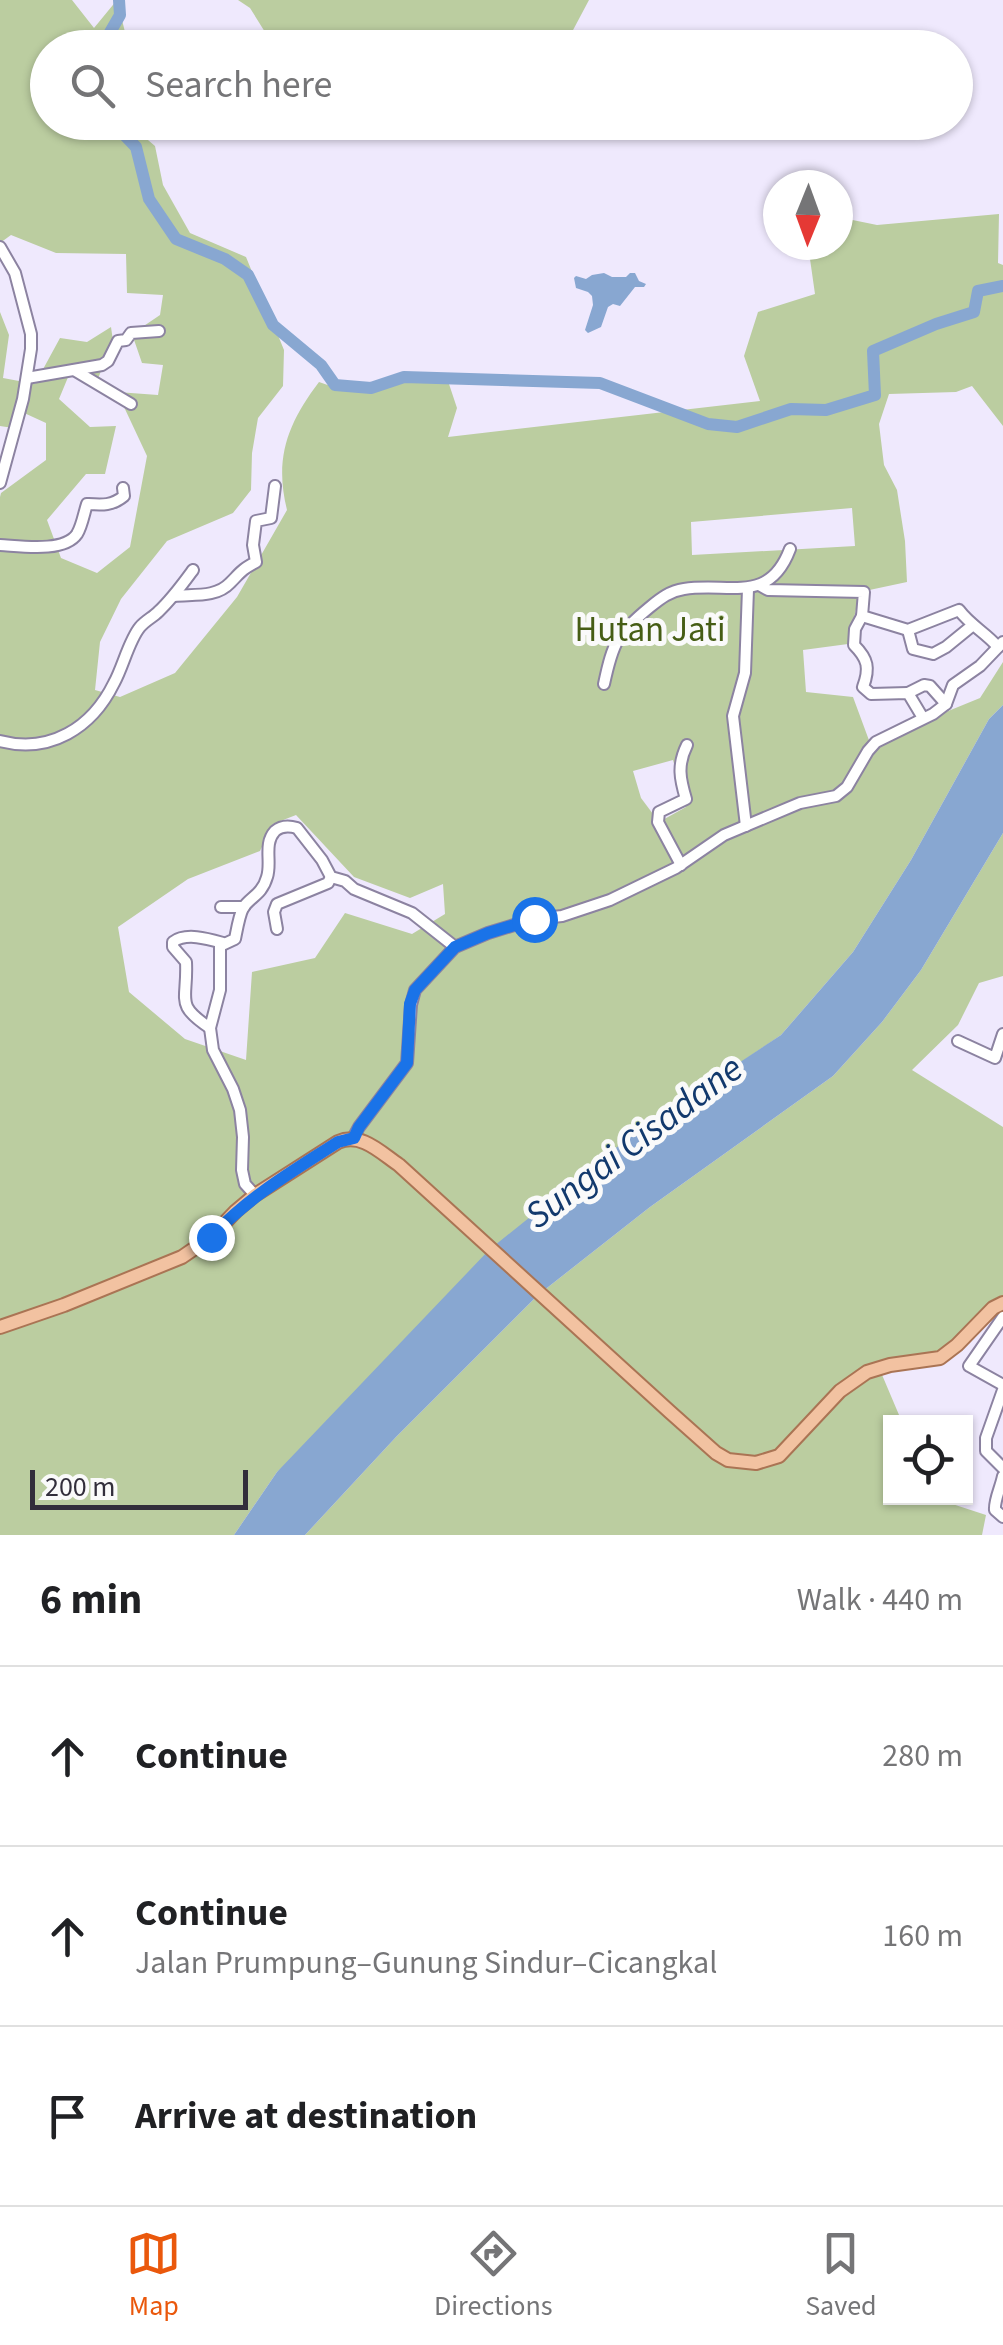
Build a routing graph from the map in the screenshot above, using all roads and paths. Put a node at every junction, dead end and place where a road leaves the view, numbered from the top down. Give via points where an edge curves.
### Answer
1 (0, 247) edge
2 (159, 331) dead end
3 (73, 370) junction
4 (26, 378) junction
5 (131, 404) dead end
6 (0, 483) edge
7 (275, 486) dead end
8 (123, 488) dead end
9 (0, 545) edge
10 (790, 549) dead end
11 (193, 570) dead end
12 (753, 587) junction
13 (174, 596) junction
14 (862, 616) junction
15 (973, 625) junction
16 (908, 630) junction
17 (1000, 644) edge
18 (604, 684) dead end
19 (908, 692) junction
20 (946, 704) junction
21 (924, 718) junction
22 (0, 741) edge
23 (687, 745) dead end
24 (746, 826) junction
25 (681, 865) junction
26 (332, 877) junction
27 (244, 906) junction
28 (221, 907) dead end
29 (277, 929) dead end
30 (224, 943) junction
31 (455, 947) junction
32 (210, 1028) junction
33 (1003, 1034) edge
34 (958, 1040) dead end
35 (999, 1059) edge
36 (354, 1138) junction
37 (255, 1196) junction
38 (1003, 1303) edge
39 (1003, 1317) edge
40 (0, 1327) edge
41 (1003, 1387) edge
42 (998, 1421) edge
43 (1003, 1468) edge
44 (1003, 1476) edge
45 (1003, 1517) edge

1 - 4 street via 15,272 30,334
2 - 3 street via 131,333 102,365
3 - 4 street
3 - 5 street
4 - 6 street
7 - 13 street via 271,518 256,521 256,562 222,589
8 - 9 street via 116,503 87,504 78,532 66,543
10 - 12 street via 778,572
11 - 13 street
12 - 14 street via 864,592
12 - 18 street via 668,594 623,629
12 - 24 street via 745,674 732,716
13 - 22 street via 140,627 112,687 74,730 40,744
14 - 16 street
14 - 19 street via 854,644 866,656 863,687 871,694
15 - 16 street via 959,610
15 - 16 street via 934,654 913,649
15 - 17 street
17 - 20 street via 953,685
19 - 20 street via 930,686
19 - 21 street
20 - 21 street
21 - 24 street via 876,742 836,796 800,802
23 - 25 street via 679,776 686,799 659,812 658,822
24 - 25 street
25 - 31 street via 610,900
26 - 27 street via 298,828 286,826 274,832 268,848 265,883
26 - 29 street via 277,904
26 - 31 street via 412,913
27 - 28 street
27 - 30 street via 235,938
30 - 32 street
30 - 32 street via 189,936 173,942 186,962 186,1009
31 - 36 street via 415,990 407,1063
32 - 37 street via 240,1110 242,1170
33 - 35 street
34 - 35 street
36 - 37 main road
36 - 38 main road via 399,1165 728,1460 756,1463 779,1456 866,1372 940,1358
37 - 40 main road via 182,1258
39 - 41 street via 969,1366
41 - 42 street
42 - 43 street via 986,1451
44 - 45 street via 994,1502

